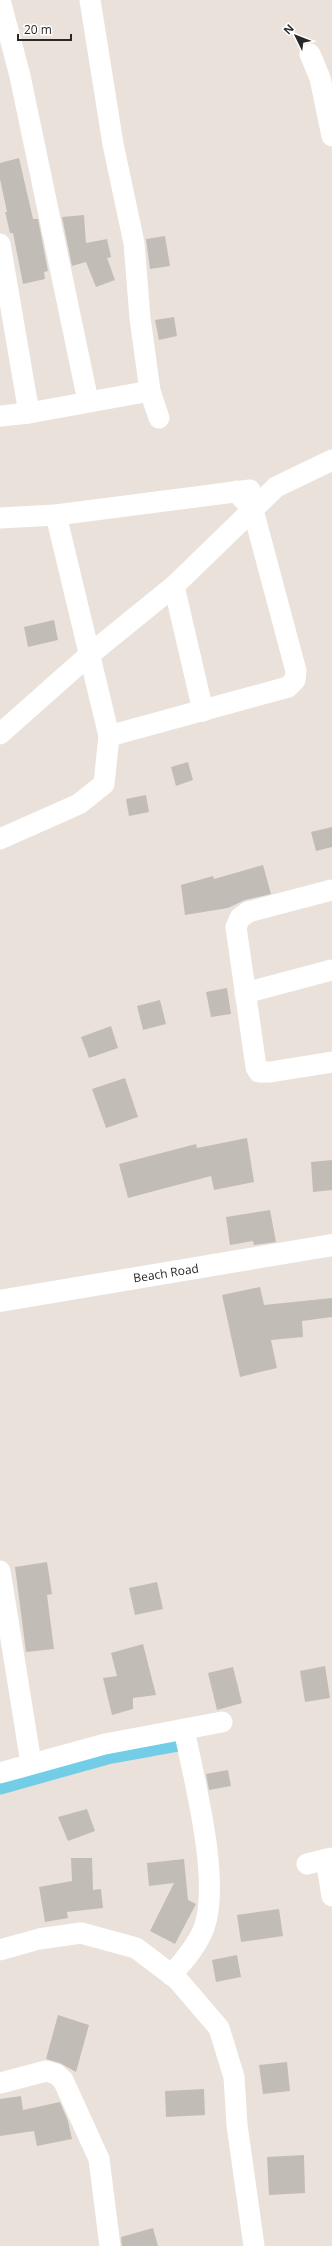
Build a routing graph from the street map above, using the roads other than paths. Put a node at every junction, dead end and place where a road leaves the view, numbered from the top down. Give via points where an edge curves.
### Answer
1 (0, 0) edge
2 (90, 0) edge
3 (310, 54) dead end
4 (326, 77) edge
5 (332, 136) edge
6 (0, 244) edge
7 (2, 264) edge
8 (9, 340) edge
9 (150, 391) junction
10 (88, 401) junction
11 (29, 413) junction
12 (0, 416) edge
13 (159, 418) dead end
14 (332, 460) edge
15 (276, 487) junction
16 (236, 491) junction
17 (253, 510) junction
18 (56, 515) junction
19 (0, 518) edge
20 (174, 586) junction
21 (89, 655) junction
22 (203, 711) junction
23 (0, 734) edge
24 (109, 736) junction
25 (0, 840) edge
26 (332, 890) edge
27 (332, 970) edge
28 (245, 993) junction
29 (332, 1062) edge
30 (332, 1245) edge
31 (0, 1301) edge
32 (0, 1571) edge
33 (222, 1722) dead end
34 (184, 1729) junction
35 (31, 1763) junction
36 (0, 1773) edge
37 (321, 1860) edge
38 (332, 1896) edge
39 (0, 1950) edge
40 (171, 1974) junction
41 (0, 2084) edge
42 (110, 2246) edge
43 (254, 2246) edge

1 - 10 street via 21,84
2 - 9 street via 113,144 134,243 140,318
3 - 4 street
4 - 5 street
6 - 7 street
7 - 8 street
8 - 11 street
9 - 10 street
9 - 13 street
10 - 11 street
11 - 12 street
14 - 15 street
15 - 16 street
15 - 17 street
16 - 17 street
16 - 18 street
17 - 20 street
17 - 22 street via 296,671 295,680 288,687
18 - 19 street
18 - 21 street
20 - 21 street
20 - 22 street
21 - 23 street
21 - 24 street
22 - 24 street
24 - 25 street via 104,784 79,804
26 - 28 street via 248,912 240,918 236,927
27 - 28 street
28 - 29 street via 256,1067 259,1072
30 - 31 main road, Beach Road
32 - 35 street
33 - 34 street
34 - 35 street via 105,1744
34 - 40 street via 208,1851 209,1904 204,1928 188,1957
35 - 36 street
37 - 38 street
39 - 40 street via 39,1939 81,1933 136,1948
40 - 43 street via 219,2028 223,2038 234,2077 237,2126
41 - 42 street via 46,2071 56,2074 63,2080 99,2160

